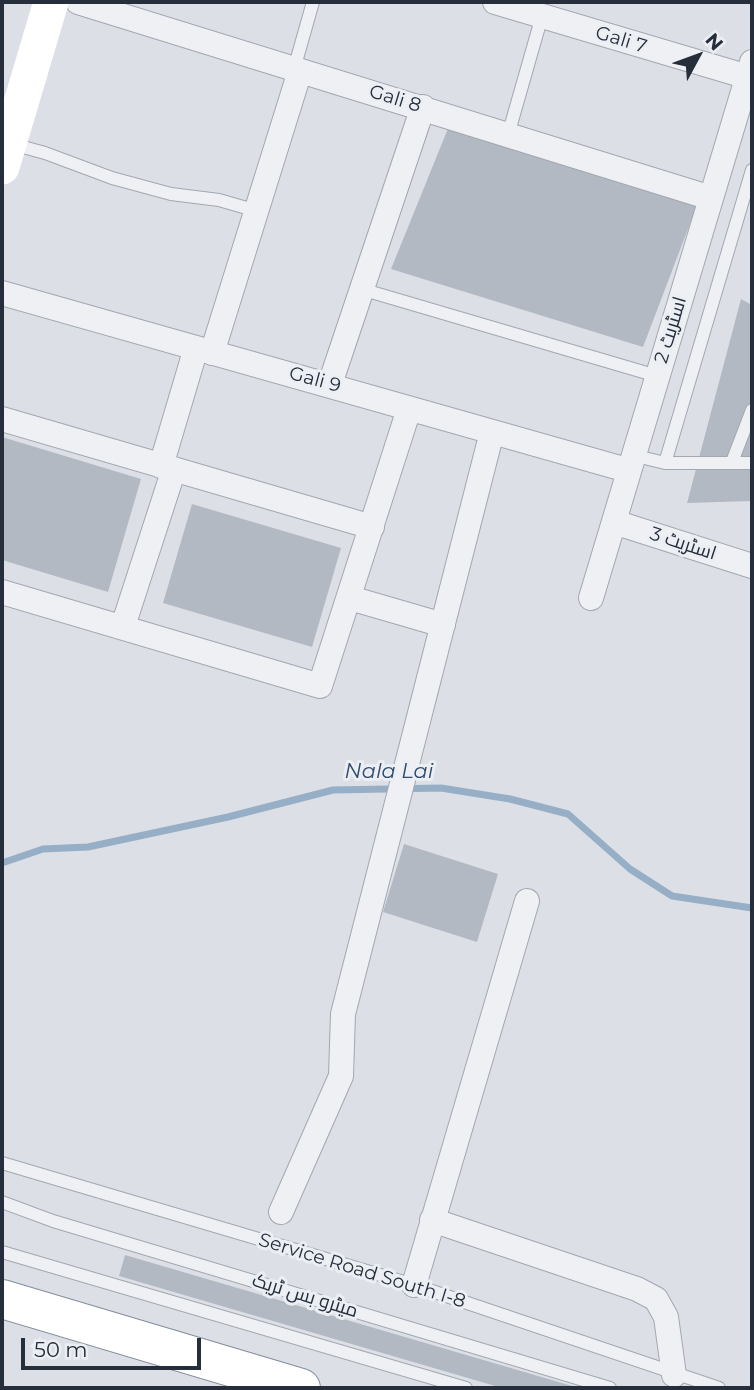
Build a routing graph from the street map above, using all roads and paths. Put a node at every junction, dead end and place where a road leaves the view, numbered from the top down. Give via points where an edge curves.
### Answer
1 (51, 2) edge
2 (78, 2) edge
3 (313, 2) edge
4 (509, 4) edge
5 (542, 16) junction
6 (297, 70) junction
7 (750, 70) edge
8 (423, 107) junction
9 (746, 110) edge
10 (508, 135) junction
11 (5, 155) edge
12 (752, 170) edge
13 (711, 198) junction
14 (257, 211) junction
15 (361, 289) junction
16 (2, 293) edge
17 (204, 350) junction
18 (657, 376) junction
19 (330, 384) junction
20 (409, 409) junction
21 (752, 410) edge
22 (2, 419) edge
23 (492, 432) junction
24 (630, 462) junction
25 (732, 462) junction
26 (665, 463) junction
27 (752, 463) edge
28 (168, 467) junction
29 (614, 522) junction
30 (372, 527) junction
31 (752, 566) edge
32 (2, 592) edge
33 (350, 598) junction
34 (591, 598) dead end
35 (443, 625) junction
36 (123, 626) junction
37 (527, 901) dead end
38 (2, 1163) edge
39 (2, 1202) edge
40 (281, 1212) dead end
41 (432, 1220) junction
42 (2, 1252) edge
43 (414, 1285) junction
44 (2, 1299) edge
45 (674, 1375) junction
46 (301, 1388) edge
47 (466, 1388) edge
48 (610, 1388) edge
49 (719, 1388) edge

1 - 11 street
2 - 6 street, Gali 8
3 - 6 lane
4 - 5 street, Gali 7
5 - 7 street, Gali 7
5 - 10 lane
6 - 8 street, Gali 8
6 - 14 street
7 - 9 street, اسٹریٹ 2
8 - 10 street, Gali 8
8 - 15 street
9 - 13 street, اسٹریٹ 2
10 - 13 street, Gali 8
11 - 14 lane via 45,153 170,194 219,200
12 - 26 lane
13 - 18 street, اسٹریٹ 2
14 - 17 street
15 - 18 lane
15 - 19 street
16 - 17 street, Gali 9
17 - 19 street, Gali 9
17 - 28 street
18 - 24 street, اسٹریٹ 2
19 - 20 street, Gali 9
20 - 23 street, Gali 9
20 - 30 street
21 - 25 lane
22 - 28 street
23 - 24 street, Gali 9
23 - 35 street
24 - 26 lane
24 - 29 street, اسٹریٹ 2
25 - 26 lane
25 - 27 lane
28 - 30 street
28 - 36 street
29 - 31 street, اسٹریٹ 3
29 - 34 street, اسٹریٹ 2
30 - 33 street
32 - 36 street
33 - 35 street
33 - 36 street via 320,686
35 - 40 street via 343,1014 341,1076
37 - 41 street
38 - 43 lane, Service Road South I-8
39 - 48 lane, میٹرو بس ٹریک via 52,1221
41 - 43 street
41 - 45 street via 656,1299 666,1317
42 - 47 lane, میٹرو بس ٹریک
43 - 45 lane, Service Road South I-8
44 - 46 highway
45 - 49 lane, Service Road South I-8

